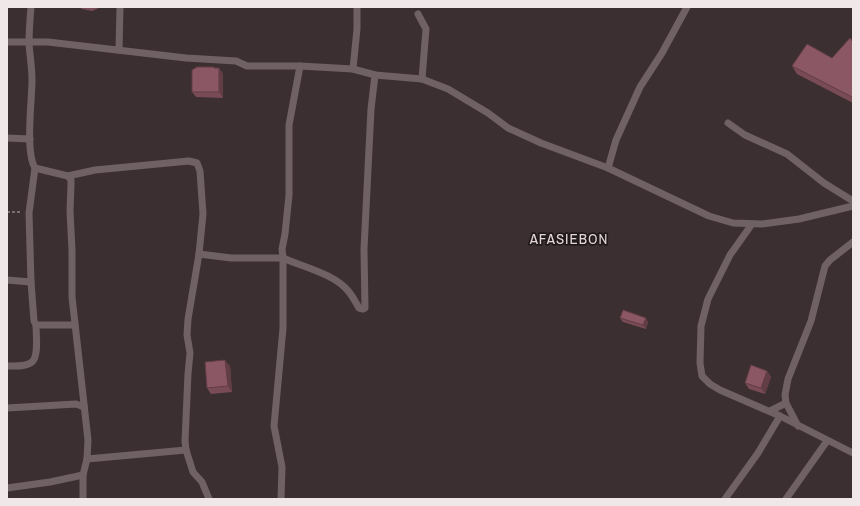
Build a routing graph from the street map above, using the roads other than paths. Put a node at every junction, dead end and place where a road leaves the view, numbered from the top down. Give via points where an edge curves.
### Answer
1 (31, 7) edge
2 (120, 7) edge
3 (357, 7) edge
4 (687, 7) edge
5 (418, 14) dead end
6 (7, 42) edge
7 (29, 42) junction
8 (119, 50) junction
9 (300, 66) junction
10 (352, 69) junction
11 (375, 75) junction
12 (422, 80) junction
13 (728, 123) dead end
14 (7, 138) edge
15 (30, 138) junction
16 (35, 168) junction
17 (608, 168) junction
18 (68, 176) junction
19 (853, 201) edge
20 (853, 206) edge
21 (752, 224) junction
22 (853, 242) edge
23 (199, 254) junction
24 (283, 258) junction
25 (7, 280) edge
26 (30, 282) junction
27 (36, 325) junction
28 (75, 325) junction
29 (7, 366) edge
30 (786, 403) junction
31 (84, 407) junction
32 (7, 408) edge
33 (770, 412) junction
34 (780, 416) junction
35 (798, 426) junction
36 (827, 441) junction
37 (186, 450) junction
38 (853, 453) edge
39 (87, 459) junction
40 (83, 475) junction
41 (7, 488) edge
42 (83, 499) edge
43 (209, 499) edge
44 (281, 499) edge
45 (725, 499) edge
46 (786, 499) edge

1 - 7 street
2 - 8 street
3 - 10 street
4 - 17 street via 662,54 640,87 616,140
5 - 12 street via 426,29
6 - 7 street
7 - 8 street
7 - 15 street via 32,79
8 - 9 street via 236,61 247,66
9 - 10 street
9 - 24 street via 289,125 288,194
10 - 11 street
11 - 12 street
11 - 24 street via 364,250 365,308 359,308 350,292 332,278
12 - 17 street via 448,89 508,128
13 - 19 street via 745,135 787,154 824,183
14 - 15 street
15 - 16 street
16 - 18 street
16 - 26 street via 29,213
17 - 21 street via 709,216 733,223
18 - 23 street via 101,169 189,161 197,163 200,171 202,214
18 - 28 street via 71,185 72,297
20 - 21 street via 799,219
21 - 33 street via 730,255 708,299 701,326 700,363 702,376 710,384
22 - 30 street via 825,266 811,321 788,378
23 - 24 street via 231,258
23 - 37 street via 186,335 190,353
24 - 44 street via 283,328 274,426 282,467
25 - 26 street
26 - 27 street
27 - 28 street
27 - 29 street via 34,359 24,365
28 - 31 street
30 - 33 street
30 - 35 street
31 - 32 street via 76,404
31 - 39 street via 88,440
33 - 34 street
34 - 35 street
34 - 45 street via 758,453
35 - 36 street
36 - 38 street
36 - 46 street
37 - 39 street
37 - 43 street via 193,472 202,482
39 - 40 street
40 - 41 street
40 - 42 street

